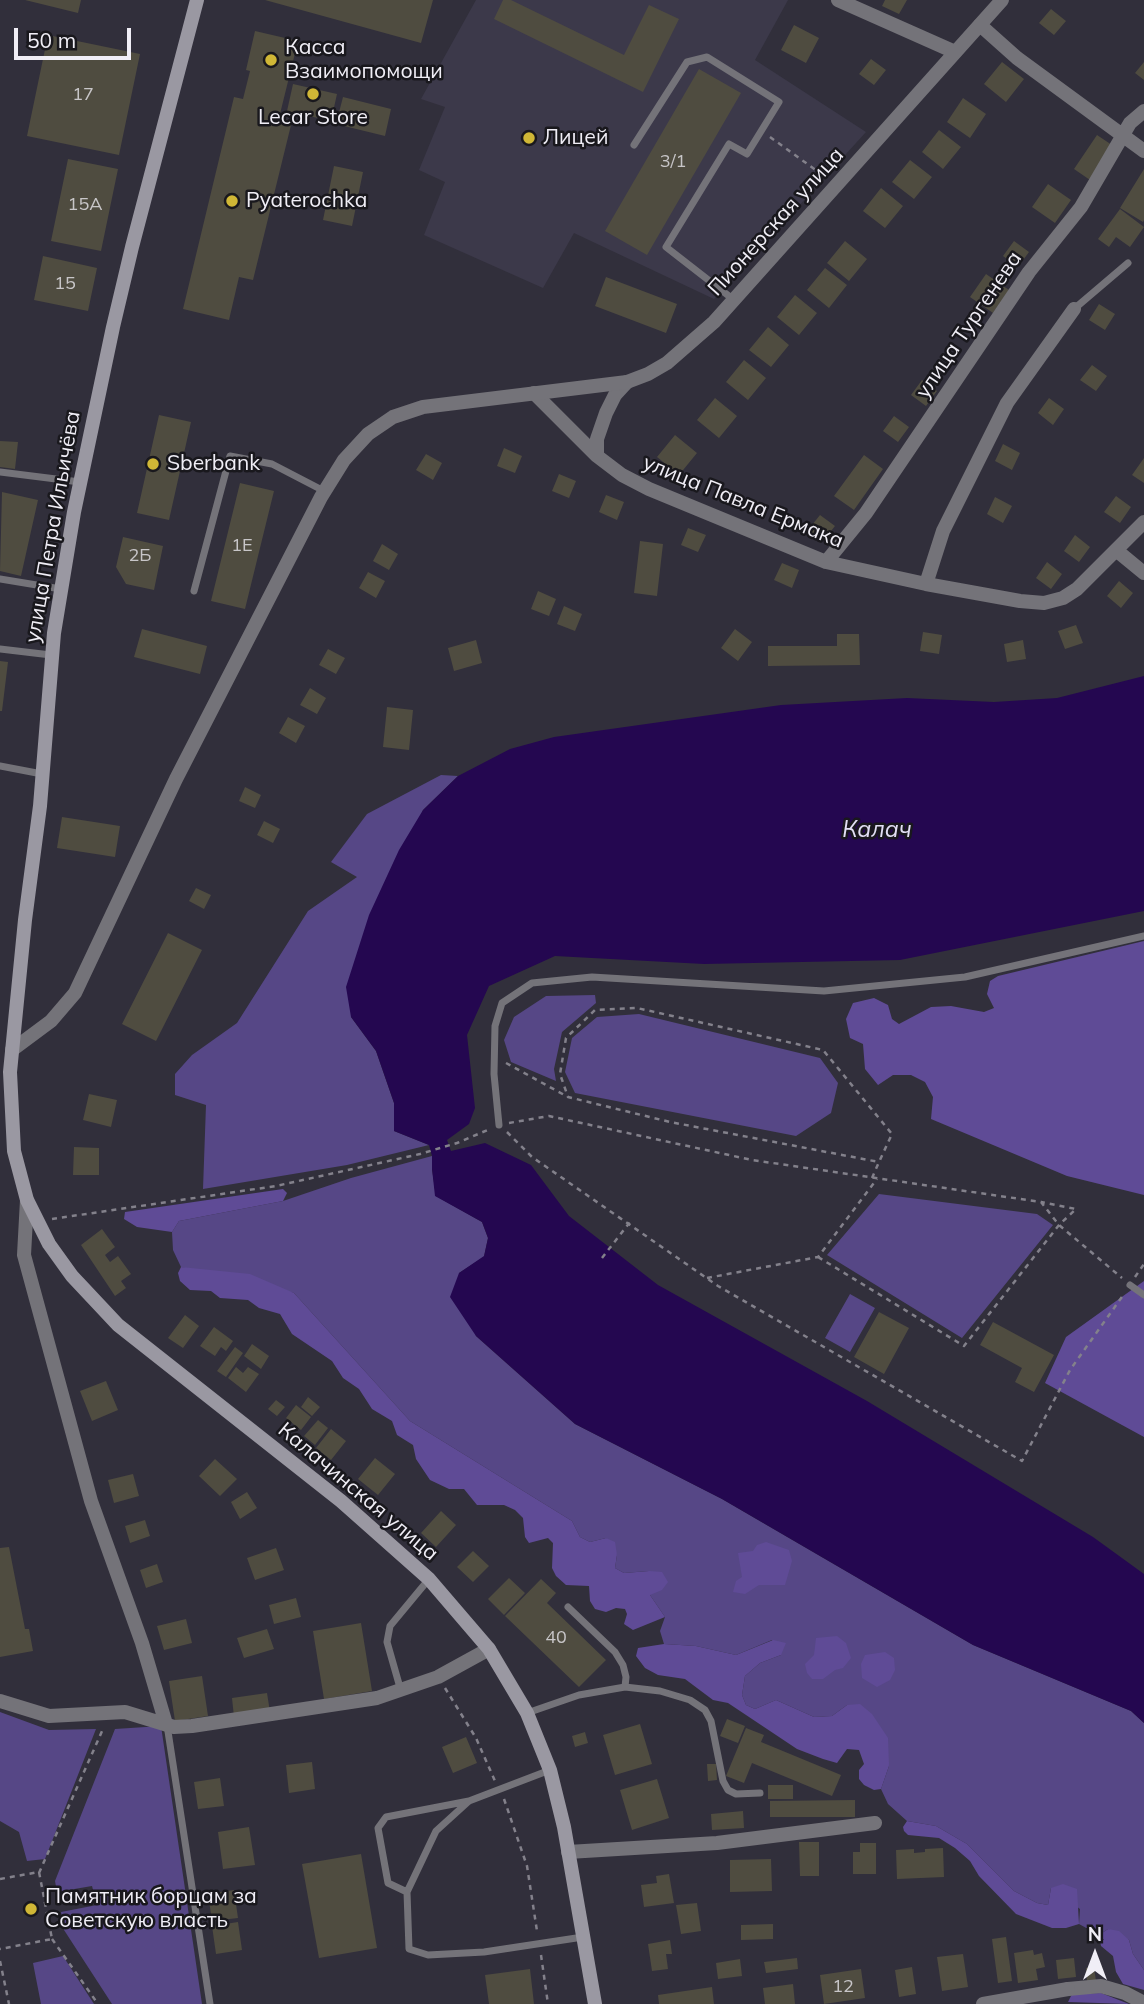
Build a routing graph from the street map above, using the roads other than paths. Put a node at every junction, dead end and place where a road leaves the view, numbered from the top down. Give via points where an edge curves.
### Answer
1 (197, 0) edge
2 (838, 0) edge
3 (1002, 0) edge
4 (980, 25) junction
5 (956, 52) junction
6 (1144, 111) edge
7 (1122, 137) junction
8 (634, 145) dead end
9 (1144, 151) edge
10 (1128, 263) dead end
11 (734, 300) junction
12 (1074, 309) joint
13 (627, 382) junction
14 (534, 393) junction
15 (597, 456) junction
16 (0, 472) edge
17 (81, 482) junction
18 (325, 492) junction
19 (1144, 522) edge
20 (1116, 550) junction
21 (826, 562) junction
22 (1144, 573) edge
23 (0, 579) edge
24 (926, 584) junction
25 (61, 589) junction
26 (194, 591) dead end
27 (0, 649) edge
28 (51, 655) junction
29 (0, 766) edge
30 (42, 774) junction
31 (1144, 936) edge
32 (12, 1050) junction
33 (5, 1072) edge
34 (499, 1125) road end
35 (27, 1200) junction
36 (1130, 1285) road end
37 (1144, 1295) edge
38 (429, 1579) junction
39 (568, 1607) dead end
40 (489, 1648) junction
41 (625, 1687) junction
42 (401, 1691) junction
43 (0, 1702) edge
44 (527, 1713) junction
45 (166, 1724) junction
46 (550, 1770) junction
47 (760, 1793) dead end
48 (469, 1801) junction
49 (875, 1824) dead end
50 (569, 1852) junction
51 (407, 1892) junction
52 (583, 1937) junction
53 (1006, 2002) edge
54 (1144, 2003) edge
55 (210, 2004) edge
56 (595, 2004) edge
57 (983, 2004) edge

1 - 17 main road, улица Петра Ильичёва via 132,247
2 - 5 street
3 - 4 street, Пионерская улица
4 - 5 street, Пионерская улица
4 - 7 street
5 - 11 street, Пионерская улица
6 - 7 street, улица Тургенева
7 - 9 street
7 - 21 street, улица Тургенева via 1081,207 1029,272 866,513
8 - 11 lane via 687,62 707,57 779,102 747,154 729,144 666,247
10 - 12 lane
11 - 13 street, Пионерская улица via 667,363
12 - 24 street via 1007,403 943,531
13 - 14 street, Пионерская улица
13 - 15 street via 606,413
14 - 15 street, улица Павла Ермака
14 - 18 street, Пионерская улица via 424,407 393,416 344,460
15 - 21 street, улица Павла Ермака via 649,489
16 - 17 lane
17 - 25 main road, улица Петра Ильичёва
18 - 26 lane via 272,464 230,456
18 - 32 street, Пионерская улица via 176,779 75,993 51,1021
19 - 20 street, улица Павла Ермака
20 - 22 street
20 - 24 street, улица Павла Ермака via 1077,589 1044,603
21 - 24 street, улица Павла Ермака
23 - 25 lane
25 - 28 main road, улица Петра Ильичёва
27 - 28 lane
28 - 30 main road, улица Петра Ильичёва
29 - 30 lane
30 - 32 main road, улица Петра Ильичёва
31 - 34 lane via 965,977 824,991 592,977 532,984 502,1003 495,1026
32 - 33 main road, улица Петра Ильичёва
33 - 35 main road, Калачинская улица via 14,1151
35 - 38 main road, Калачинская улица via 72,1276 118,1325 341,1502
35 - 45 street via 27,1267 91,1502
36 - 37 lane
38 - 40 main road, Калачинская улица
38 - 42 lane via 390,1626 387,1642
39 - 41 lane via 615,1653 623,1665
40 - 42 street via 438,1677
40 - 44 main road, Калачинская улица
41 - 44 lane via 579,1695
41 - 47 lane via 690,1699 705,1710 728,1790
42 - 45 street via 192,1726
43 - 45 street via 49,1716 125,1712
44 - 46 main road, Калачинская улица
45 - 55 lane
46 - 48 lane
46 - 50 main road, Калачинская улица
48 - 51 lane via 436,1831
48 - 51 lane via 386,1817 378,1828 388,1883
49 - 50 street via 717,1843
50 - 52 main road, Калачинская улица
51 - 52 lane via 409,1949 428,1955
52 - 56 main road, Калачинская улица
53 - 54 street via 1101,1986
53 - 57 street

